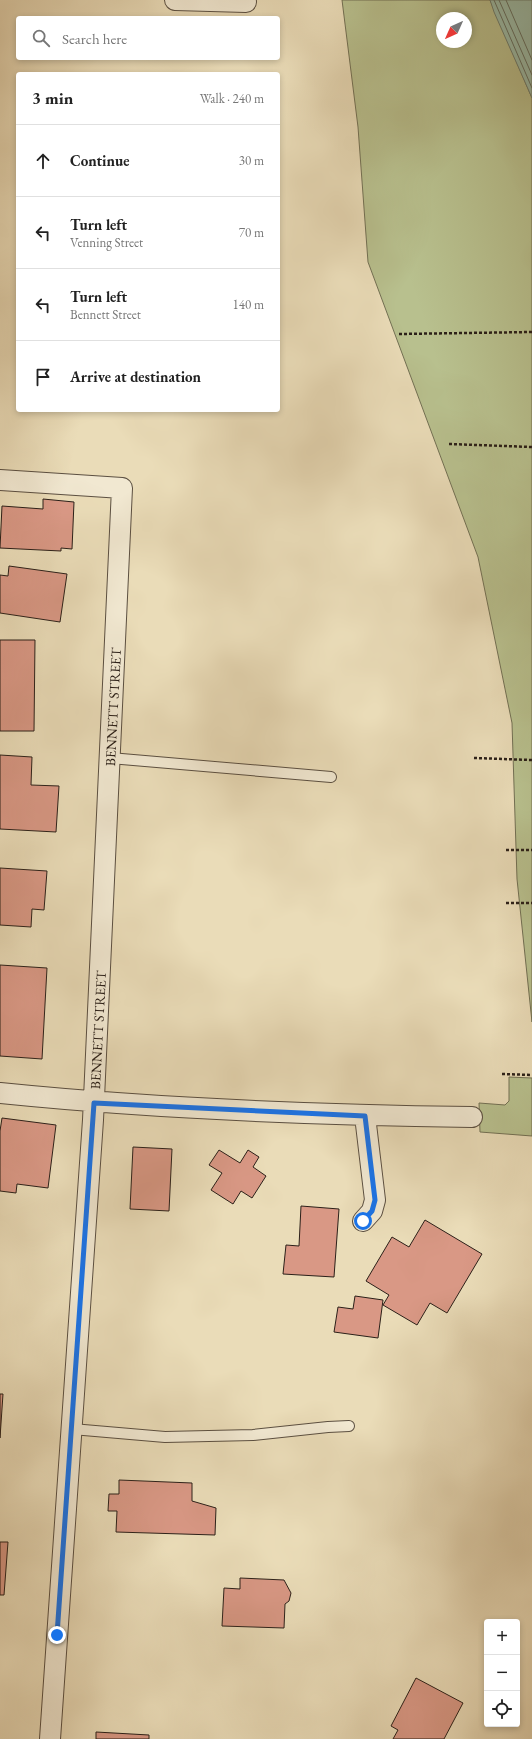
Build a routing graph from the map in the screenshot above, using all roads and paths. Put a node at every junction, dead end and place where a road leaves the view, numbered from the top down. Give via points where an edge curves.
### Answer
1 (175, 0) edge
2 (246, 2) dead end
3 (532, 332) edge
4 (398, 334) dead end
5 (449, 444) dead end
6 (532, 447) edge
7 (0, 480) edge
8 (110, 758) junction
9 (474, 758) dead end
10 (532, 760) edge
11 (330, 777) dead end
12 (506, 850) dead end
13 (532, 850) edge
14 (506, 903) dead end
15 (532, 903) edge
16 (502, 1074) dead end
17 (532, 1076) edge
18 (0, 1093) edge
19 (94, 1103) junction
20 (365, 1116) junction
21 (472, 1117) dead end
22 (363, 1221) dead end
23 (349, 1426) dead end
24 (72, 1429) junction
25 (50, 1739) edge

1 - 2 street
3 - 4 path
5 - 6 path
7 - 8 street, BENNETT STREET via 122,488
8 - 11 lane
8 - 19 street, BENNETT STREET
9 - 10 path
12 - 13 path
14 - 15 path
16 - 17 path
18 - 19 street
19 - 20 street
19 - 24 street, BENNETT STREET
20 - 21 street
20 - 22 street via 375,1200 372,1211
23 - 24 lane via 253,1435 165,1436
24 - 25 street, BENNETT STREET

